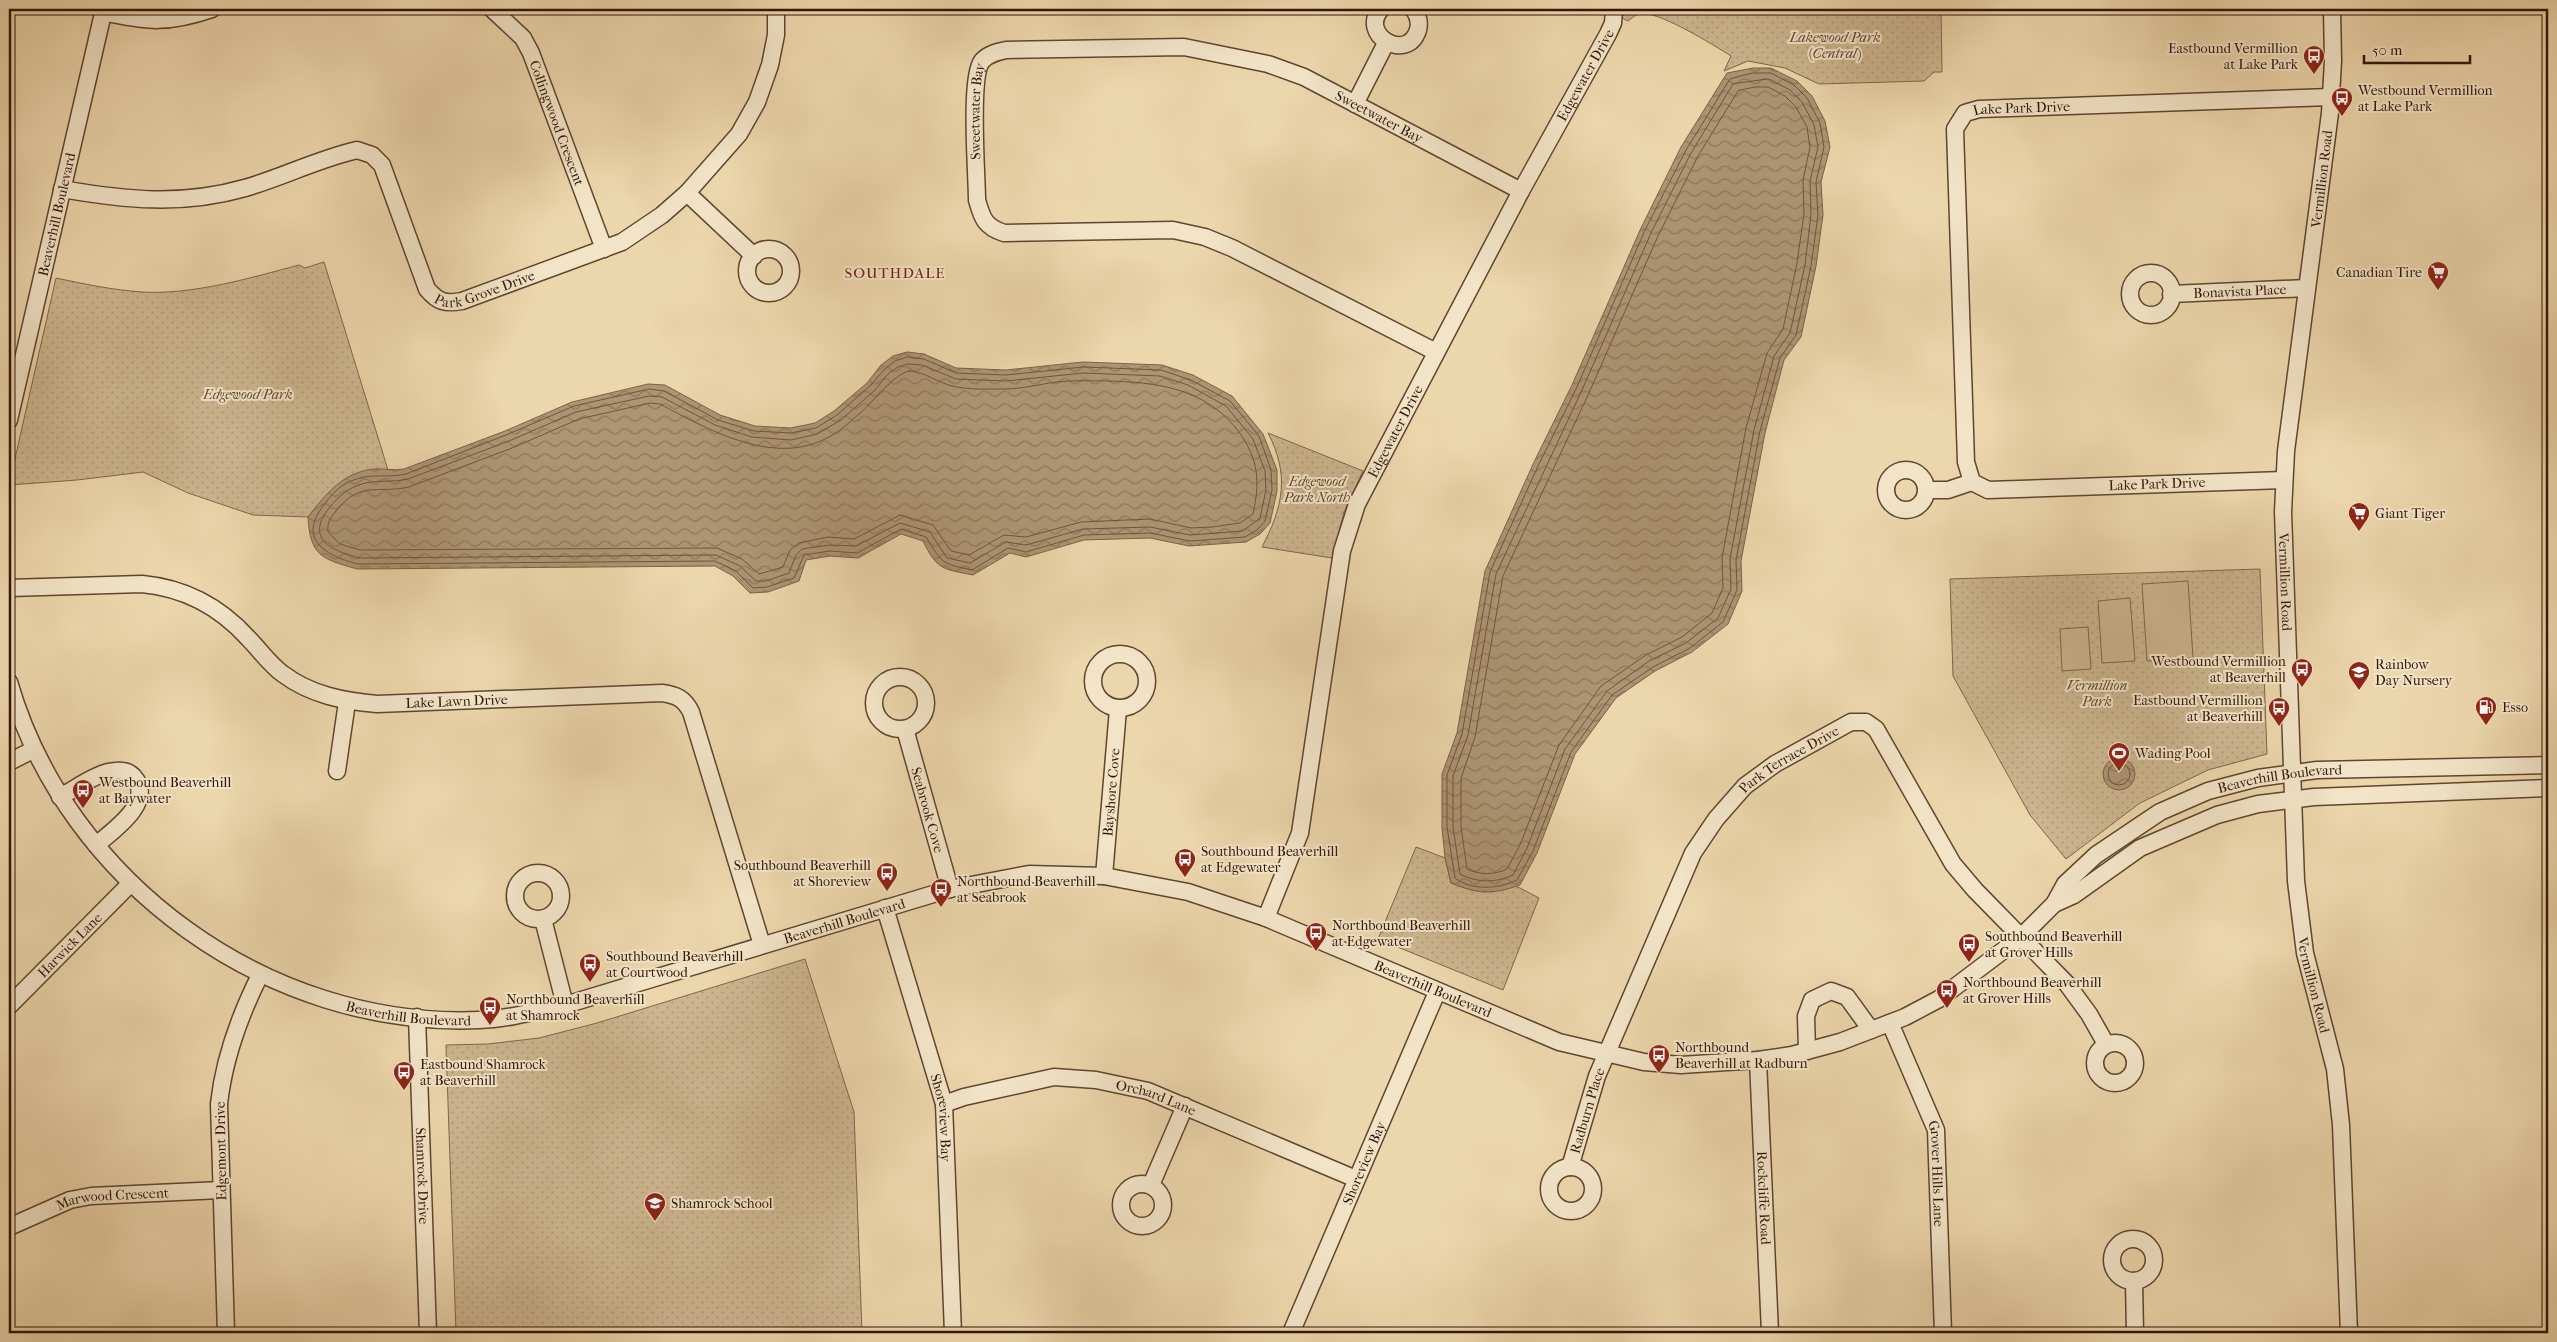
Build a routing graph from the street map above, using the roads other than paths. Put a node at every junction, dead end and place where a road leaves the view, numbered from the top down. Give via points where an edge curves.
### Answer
1 (212, 9) edge
2 (492, 9) edge
3 (776, 9) edge
4 (1381, 9) edge
5 (1413, 9) edge
6 (1614, 9) edge
7 (2332, 9) edge
8 (103, 10) edge
9 (1386, 43) junction
10 (2331, 97) junction
11 (1355, 104) junction
12 (62, 189) junction
13 (1521, 191) junction
14 (687, 193) junction
15 (604, 249) junction
16 (754, 256) dead end
17 (2307, 288) junction
18 (2172, 294) dead end
19 (1436, 352) junction
20 (13, 389) edge
21 (9, 420) edge
22 (2284, 480) junction
23 (1972, 482) junction
24 (1927, 490) dead end
25 (9, 588) edge
26 (9, 682) edge
27 (347, 702) junction
28 (1118, 708) dead end
29 (906, 729) dead end
30 (33, 750) junction
31 (9, 762) edge
32 (2548, 765) edge
33 (337, 771) dead end
34 (2292, 773) junction
35 (2548, 788) edge
36 (60, 797) junction
37 (2294, 799) junction
38 (96, 846) junction
39 (1104, 876) junction
40 (130, 884) junction
41 (950, 889) junction
42 (2054, 904) junction
43 (885, 908) junction
44 (1266, 918) junction
45 (543, 919) dead end
46 (2021, 937) junction
47 (762, 945) junction
48 (260, 975) junction
49 (1436, 992) junction
50 (565, 1005) junction
51 (9, 1006) edge
52 (418, 1017) junction
53 (1890, 1024) junction
54 (1871, 1030) junction
55 (2106, 1044) dead end
56 (1807, 1051) junction
57 (1606, 1054) junction
58 (1758, 1060) junction
59 (944, 1104) junction
60 (1184, 1106) junction
61 (1570, 1167) dead end
62 (1356, 1179) junction
63 (1151, 1185) dead end
64 (221, 1190) junction
65 (9, 1227) edge
66 (2134, 1281) dead end
67 (1296, 1332) edge
68 (226, 1333) edge
69 (428, 1333) edge
70 (953, 1333) edge
71 (1770, 1333) edge
72 (1943, 1333) edge
73 (2135, 1333) edge
74 (2349, 1333) edge

1 - 8 street via 181,19 148,21
2 - 15 street, Collingwood Crescent via 523,38 532,53
3 - 14 street, Park Grove Drive via 772,57 757,102 739,134
4 - 9 street via 1375,25
5 - 9 street via 1419,18 1419,26 1413,39 1400,46
6 - 13 street, Edgewater Drive via 1608,34
7 - 10 street, Vermillion Road
8 - 12 street, Beaverhill Boulevard
9 - 11 street
10 - 17 street, Vermillion Road
10 - 23 street, Lake Park Drive via 1979,109 1960,118 1955,135 1966,462
11 - 13 street, Sweetwater Bay
11 - 19 street, Sweetwater Bay via 1304,77 1268,64 1184,47 995,52 982,61 975,81 977,200 982,219 991,229 1004,233 1140,229 1173,230 1205,237
12 - 15 street, Park Grove Drive via 144,200 209,196 245,188 357,150 372,155 382,165 427,289 436,300 447,304
12 - 20 street, Beaverhill Boulevard
13 - 19 street, Edgewater Drive
14 - 15 street, Park Grove Drive via 633,236
14 - 16 street
17 - 18 street, Bonavista Place
17 - 22 street, Vermillion Road
19 - 44 street, Edgewater Drive via 1348,526 1300,833
20 - 21 street, Beaverhill Boulevard
22 - 23 street, Lake Park Drive via 1988,490
22 - 34 street, Vermillion Road
23 - 24 street via 1948,490
25 - 27 street, Lake Lawn Drive via 142,584 163,586 194,596 219,610 235,624 282,674 315,693
26 - 30 street, Beaverhill Boulevard
27 - 33 street
27 - 47 street, Lake Lawn Drive via 377,704 676,695 686,702 691,712
28 - 39 street, Bayshore Cove
29 - 41 street, Seabrook Cove
30 - 31 street
30 - 36 street, Beaverhill Boulevard
32 - 34 street, Beaverhill Boulevard
34 - 37 street, Vermillion Road
34 - 42 street, Beaverhill Boulevard via 2208,791 2160,812 2096,856 2065,884
35 - 37 street, Beaverhill Boulevard
36 - 38 street, Beaverhill Boulevard
36 - 38 street via 107,772 121,770 140,783 141,796 134,809
37 - 42 street, Beaverhill Boulevard via 2217,815 2172,833 2140,848 2074,895
37 - 74 street, Vermillion Road via 2296,881 2305,953 2336,1079 2341,1126
38 - 40 street, Beaverhill Boulevard
39 - 41 street, Beaverhill Boulevard via 1029,874
39 - 44 street, Beaverhill Boulevard via 1188,892
40 - 48 street, Beaverhill Boulevard via 181,927
40 - 51 street, Harwick Lane
41 - 43 street, Beaverhill Boulevard
42 - 46 street, Beaverhill Boulevard
43 - 47 street, Beaverhill Boulevard
43 - 59 street, Shoreview Bay
44 - 49 street, Beaverhill Boulevard
45 - 50 street
46 - 53 street, Beaverhill Boulevard via 1939,999
46 - 55 street, Park Terrace Drive via 2080,999
46 - 57 street, Park Terrace Drive via 1953,864 1876,729 1866,722 1851,722 1775,764 1745,786 1716,819 1693,853
47 - 50 street, Beaverhill Boulevard
48 - 52 street, Beaverhill Boulevard via 311,995 362,1009
48 - 64 street, Edgemont Drive via 231,1042 222,1072 218,1104
49 - 57 street, Beaverhill Boulevard via 1559,1042
49 - 62 street, Shoreview Bay
50 - 52 street, Beaverhill Boulevard via 480,1020
52 - 69 street, Shamrock Drive
53 - 54 street, Beaverhill Boulevard
53 - 72 street, Grover Hills Lane via 1936,1130
54 - 56 street, Beaverhill Boulevard
54 - 56 street via 1847,997 1831,991 1812,1000 1806,1016
56 - 58 street, Beaverhill Boulevard
57 - 58 street, Beaverhill Boulevard via 1681,1065
57 - 61 street, Radburn Place via 1587,1102
58 - 71 street, Rockcliffe Road
59 - 60 street, Orchard Lane via 964,1096 1054,1077 1096,1080 1148,1092
59 - 70 street, Shoreview Bay
60 - 62 street, Orchard Lane
60 - 63 street
62 - 67 street, Shoreview Bay
64 - 65 street, Marwood Crescent via 92,1196 70,1200
64 - 68 street, Edgemont Drive
66 - 73 street

